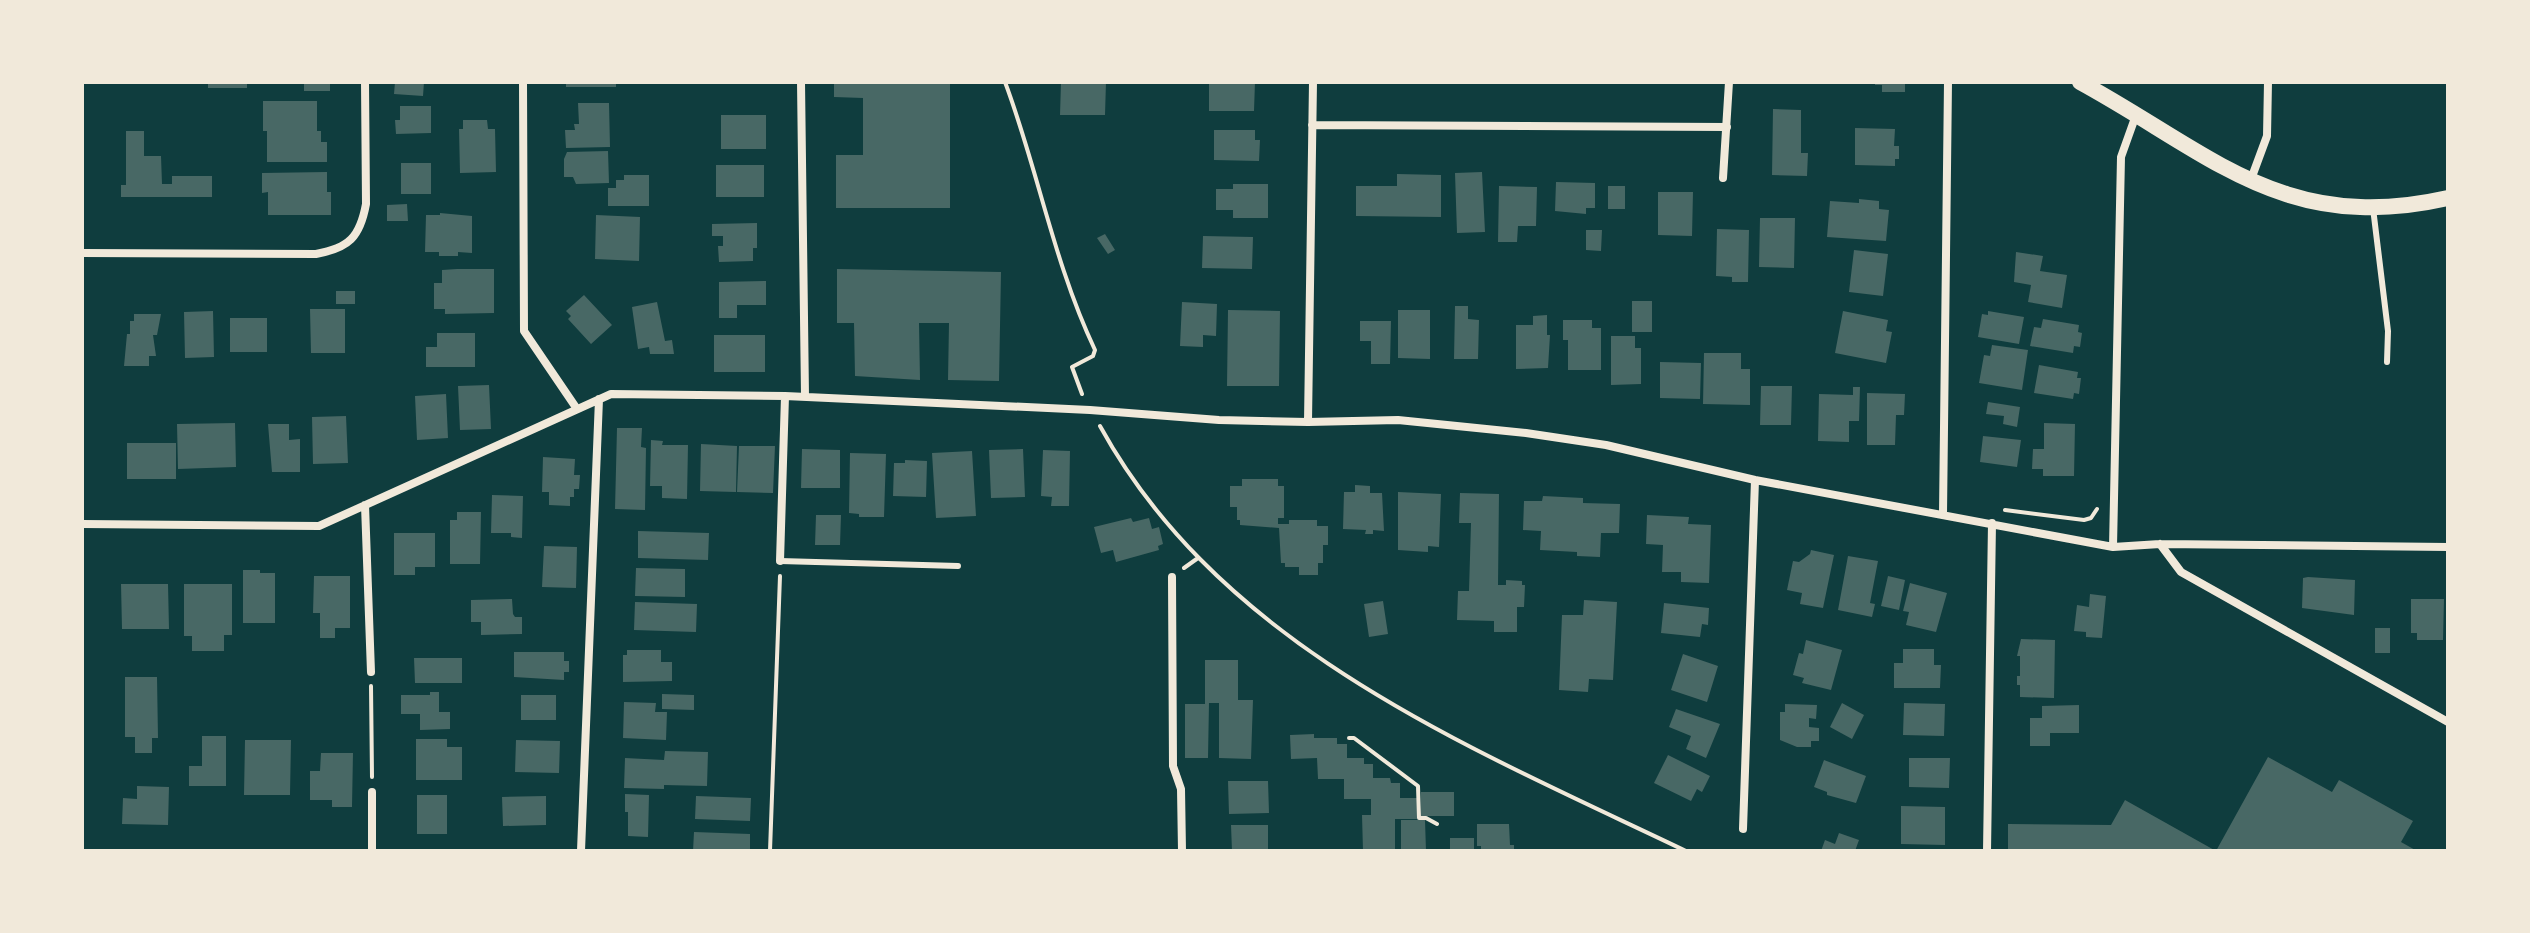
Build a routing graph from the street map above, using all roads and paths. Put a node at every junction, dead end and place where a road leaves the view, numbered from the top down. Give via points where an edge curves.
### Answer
1 (365, 82) edge
2 (523, 82) edge
3 (801, 82) edge
4 (1005, 82) edge
5 (1313, 82) edge
6 (1729, 82) edge
7 (1948, 82) edge
8 (2080, 82) edge
9 (2268, 82) edge
10 (2136, 115) junction
11 (1312, 125) junction
12 (1727, 127) junction
13 (1723, 178) dead end
14 (2250, 182) junction
15 (2448, 198) edge
16 (2373, 208) junction
17 (82, 253) edge
18 (2387, 362) dead end
19 (785, 396) junction
20 (805, 396) junction
21 (1083, 398) dead end
22 (599, 399) junction
23 (577, 409) junction
24 (1096, 421) dead end
25 (1308, 422) junction
26 (1755, 480) junction
27 (2101, 499) dead end
28 (365, 505) junction
29 (1943, 515) junction
30 (1992, 523) junction
31 (82, 524) edge
32 (2160, 544) junction
33 (2113, 547) junction
34 (2448, 547) edge
35 (780, 561) junction
36 (958, 566) dead end
37 (1172, 577) dead end
38 (371, 672) joint
39 (2448, 722) edge
40 (1349, 738) dead end
41 (372, 792) joint
42 (1437, 824) dead end
43 (1743, 829) dead end
44 (372, 851) edge
45 (581, 851) edge
46 (770, 851) edge
47 (1182, 851) edge
48 (1686, 851) edge
49 (1987, 851) edge

1 - 17 street via 363,223 352,240 335,251
2 - 23 street via 524,331
3 - 20 street
4 - 21 path via 1095,350 1072,367
5 - 11 street
6 - 12 street
7 - 29 street
8 - 10 main road
9 - 14 street via 2267,136
10 - 14 main road
10 - 33 street via 2121,157
11 - 12 street
11 - 25 street
12 - 13 street
14 - 16 main road via 2310,202
15 - 16 main road
16 - 18 lane
19 - 20 street
19 - 22 street via 611,394
19 - 35 street
20 - 25 street
22 - 23 street
22 - 45 street
23 - 28 street
24 - 48 path via 1145,497 1198,558 1339,674 1502,762
25 - 26 street via 1398,420 1526,433 1606,445
26 - 29 street
26 - 43 street
27 - 30 path via 2096,513 2084,520 2007,509
28 - 31 street via 319,526
28 - 38 street
29 - 30 street
30 - 33 street
30 - 49 street
32 - 33 street
32 - 34 street
32 - 39 street via 2181,572
35 - 36 lane
35 - 46 path
37 - 47 street via 1173,766 1181,789
38 - 41 path
40 - 42 path via 1418,786 1419,818
41 - 44 street

